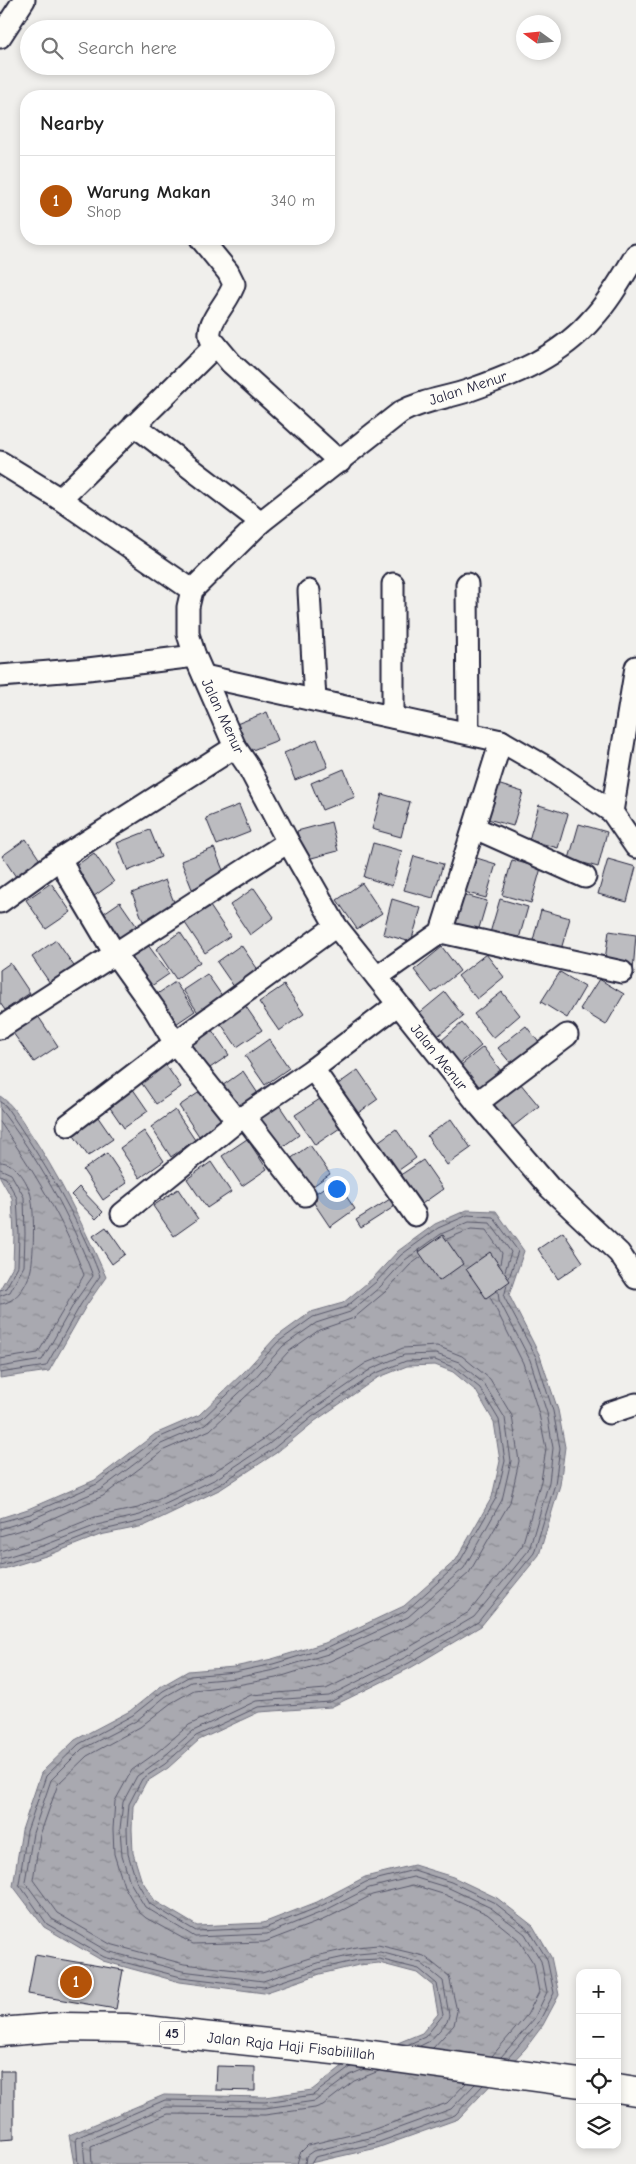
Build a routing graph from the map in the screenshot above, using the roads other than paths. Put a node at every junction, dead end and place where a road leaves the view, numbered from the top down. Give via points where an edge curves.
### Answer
1 (24, 0) edge
2 (0, 38) edge
3 (206, 245) edge
4 (636, 255) edge
5 (216, 345) junction
6 (134, 425) junction
7 (0, 462) edge
8 (340, 462) junction
9 (60, 499) junction
10 (261, 522) junction
11 (393, 584) dead end
12 (468, 584) dead end
13 (192, 590) junction
14 (310, 591) dead end
15 (195, 656) junction
16 (636, 667) edge
17 (0, 676) edge
18 (204, 676) junction
19 (315, 700) junction
20 (393, 717) junction
21 (468, 733) junction
22 (501, 741) junction
23 (236, 747) junction
24 (612, 812) junction
25 (474, 828) junction
26 (288, 842) junction
27 (636, 847) edge
28 (61, 858) junction
29 (585, 877) dead end
30 (0, 902) edge
31 (336, 926) junction
32 (441, 932) junction
33 (115, 954) junction
34 (622, 972) dead end
35 (377, 977) junction
36 (397, 1006) junction
37 (0, 1028) edge
38 (567, 1035) dead end
39 (175, 1043) junction
40 (313, 1069) junction
41 (477, 1103) junction
42 (241, 1119) junction
43 (68, 1125) dead end
44 (305, 1195) dead end
45 (122, 1214) dead end
46 (415, 1215) dead end
47 (636, 1278) edge
48 (636, 1404) edge
49 (609, 1413) dead end
50 (0, 2032) edge
51 (576, 2082) edge
52 (621, 2089) edge
53 (636, 2091) edge

1 - 2 street
3 - 5 street via 234,284 209,330
4 - 8 street, Jalan Menur via 594,318 560,348 530,367 470,390 409,408
5 - 6 street
5 - 8 street via 231,363
6 - 9 street
6 - 10 street
7 - 9 street
8 - 10 street, Jalan Menur
9 - 13 street
10 - 13 street, Jalan Menur
11 - 20 street
12 - 21 street
13 - 15 street, Jalan Menur via 188,634
14 - 19 street
15 - 17 street
15 - 18 street, Jalan Menur
16 - 24 street
18 - 19 street
18 - 23 street, Jalan Menur
19 - 20 street
20 - 21 street
21 - 22 street
22 - 24 street
22 - 25 street
23 - 26 street, Jalan Menur
23 - 28 street
24 - 27 street
25 - 29 street
25 - 32 street
26 - 31 street, Jalan Menur
26 - 33 street
28 - 30 street
28 - 33 street
31 - 35 street, Jalan Menur
31 - 39 street
32 - 34 street
32 - 35 street
33 - 37 street
33 - 39 street
35 - 36 street, Jalan Menur
36 - 40 street
36 - 41 street, Jalan Menur
38 - 41 street
39 - 42 street
39 - 43 street
40 - 42 street
40 - 46 street
41 - 47 street, Jalan Menur via 550,1188 619,1253
42 - 44 street
42 - 45 street
48 - 49 street
50 - 51 highway, Jalan Raja Haji Fisabilillah / 45 via 63,2027 127,2028 343,2051
52 - 53 highway

